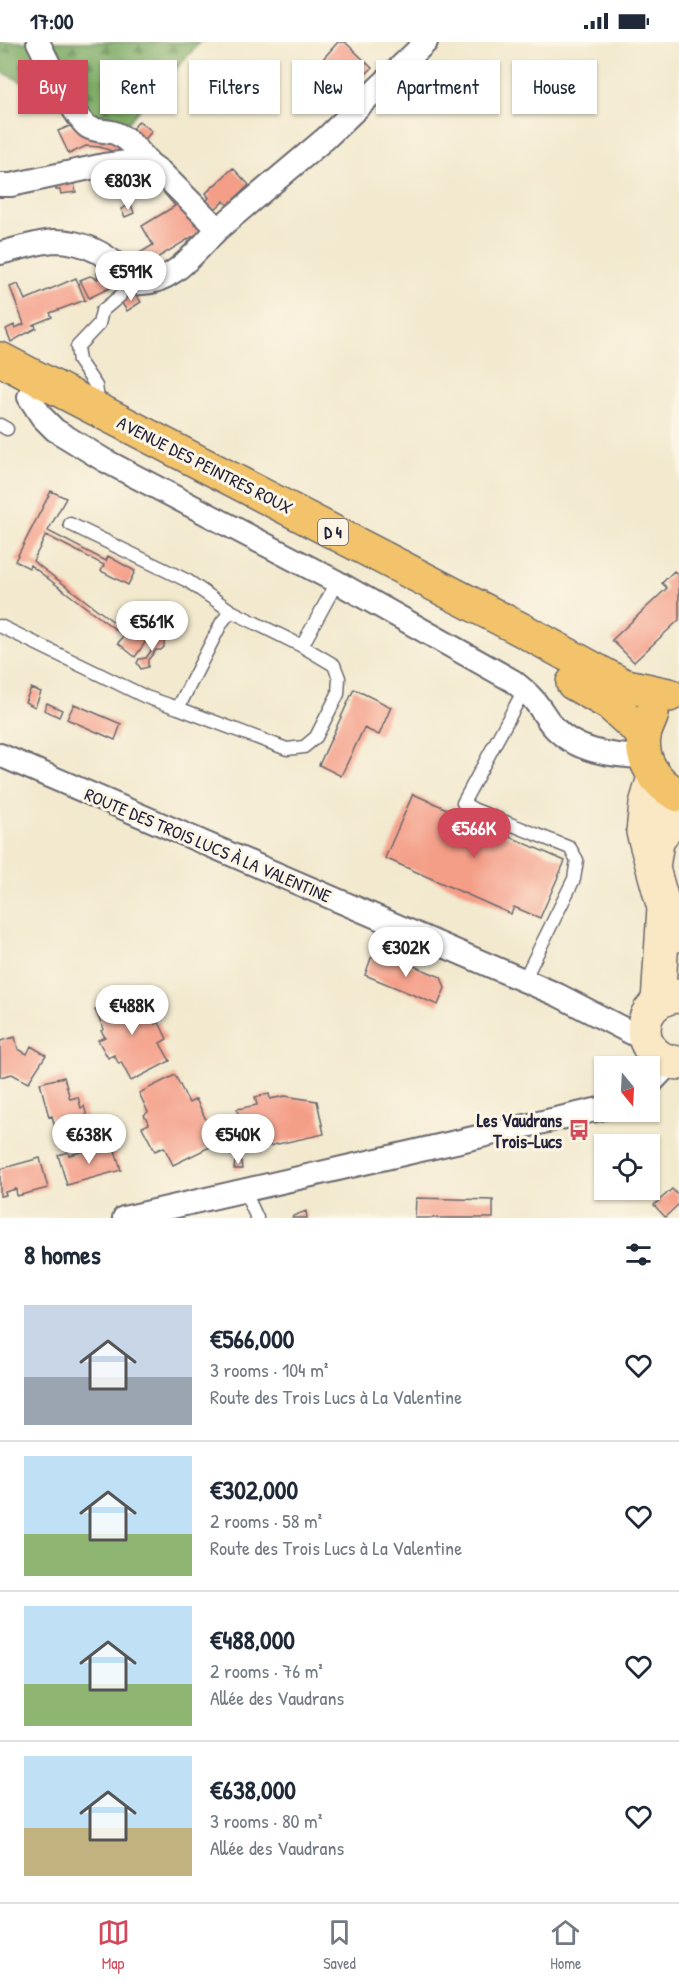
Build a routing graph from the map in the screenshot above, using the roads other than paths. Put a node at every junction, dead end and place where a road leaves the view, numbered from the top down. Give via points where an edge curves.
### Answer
1 (38, 42) edge
2 (426, 42) edge
3 (150, 164) junction
4 (0, 185) edge
5 (218, 229) junction
6 (0, 253) edge
7 (120, 296) dead end
8 (0, 359) edge
9 (0, 382) edge
10 (29, 397) junction
11 (99, 410) junction
12 (70, 524) dead end
13 (337, 582) junction
14 (231, 611) junction
15 (0, 626) edge
16 (302, 646) junction
17 (524, 690) junction
18 (674, 693) edge
19 (178, 708) junction
20 (0, 755) edge
21 (656, 766) edge
22 (679, 806) edge
23 (653, 869) junction
24 (671, 921) edge
25 (524, 980) junction
26 (668, 999) edge
27 (650, 1056) edge
28 (654, 1056) edge
29 (594, 1109) edge
30 (244, 1190) junction
31 (124, 1218) edge
32 (257, 1218) edge

1 - 3 street via 87,127 126,138
2 - 5 street via 326,138
3 - 4 street via 104,165
3 - 5 street
5 - 6 street via 178,269 148,285 135,283 121,266 73,242 53,241
7 - 11 lane via 102,311 99,324 77,346 79,361 96,386
8 - 11 main road, AVENUE DES PEINTRES ROUX / D 4
9 - 10 main road, AVENUE DES PEINTRES ROUX / D 4
10 - 13 street, AVENUE DES PEINTRES ROUX via 55,430 104,460
10 - 21 main road, AVENUE DES PEINTRES ROUX / D 4 via 610,704
11 - 18 main road, AVENUE DES PEINTRES ROUX / D 4 via 623,685
12 - 14 lane via 188,581
13 - 16 lane
13 - 17 street, AVENUE DES PEINTRES ROUX
14 - 16 lane
14 - 19 lane
15 - 19 lane via 146,698
16 - 19 lane via 334,665 339,678 338,694 316,737 304,747 287,748
17 - 21 street, AVENUE DES PEINTRES ROUX via 552,726 571,740 595,752
17 - 25 lane via 462,803 570,848 577,860 574,879
18 - 21 main road via 652,712
20 - 25 street, ROUTE DES TROIS LUCS À LA VALENTINE
21 - 23 street via 643,832
22 - 23 street via 657,842
23 - 24 street
24 - 26 street
25 - 27 street, ROUTE DES TROIS LUCS À LA VALENTINE via 592,1011
26 - 28 street via 645,1019 644,1029
29 - 30 street
30 - 31 street
30 - 32 lane

